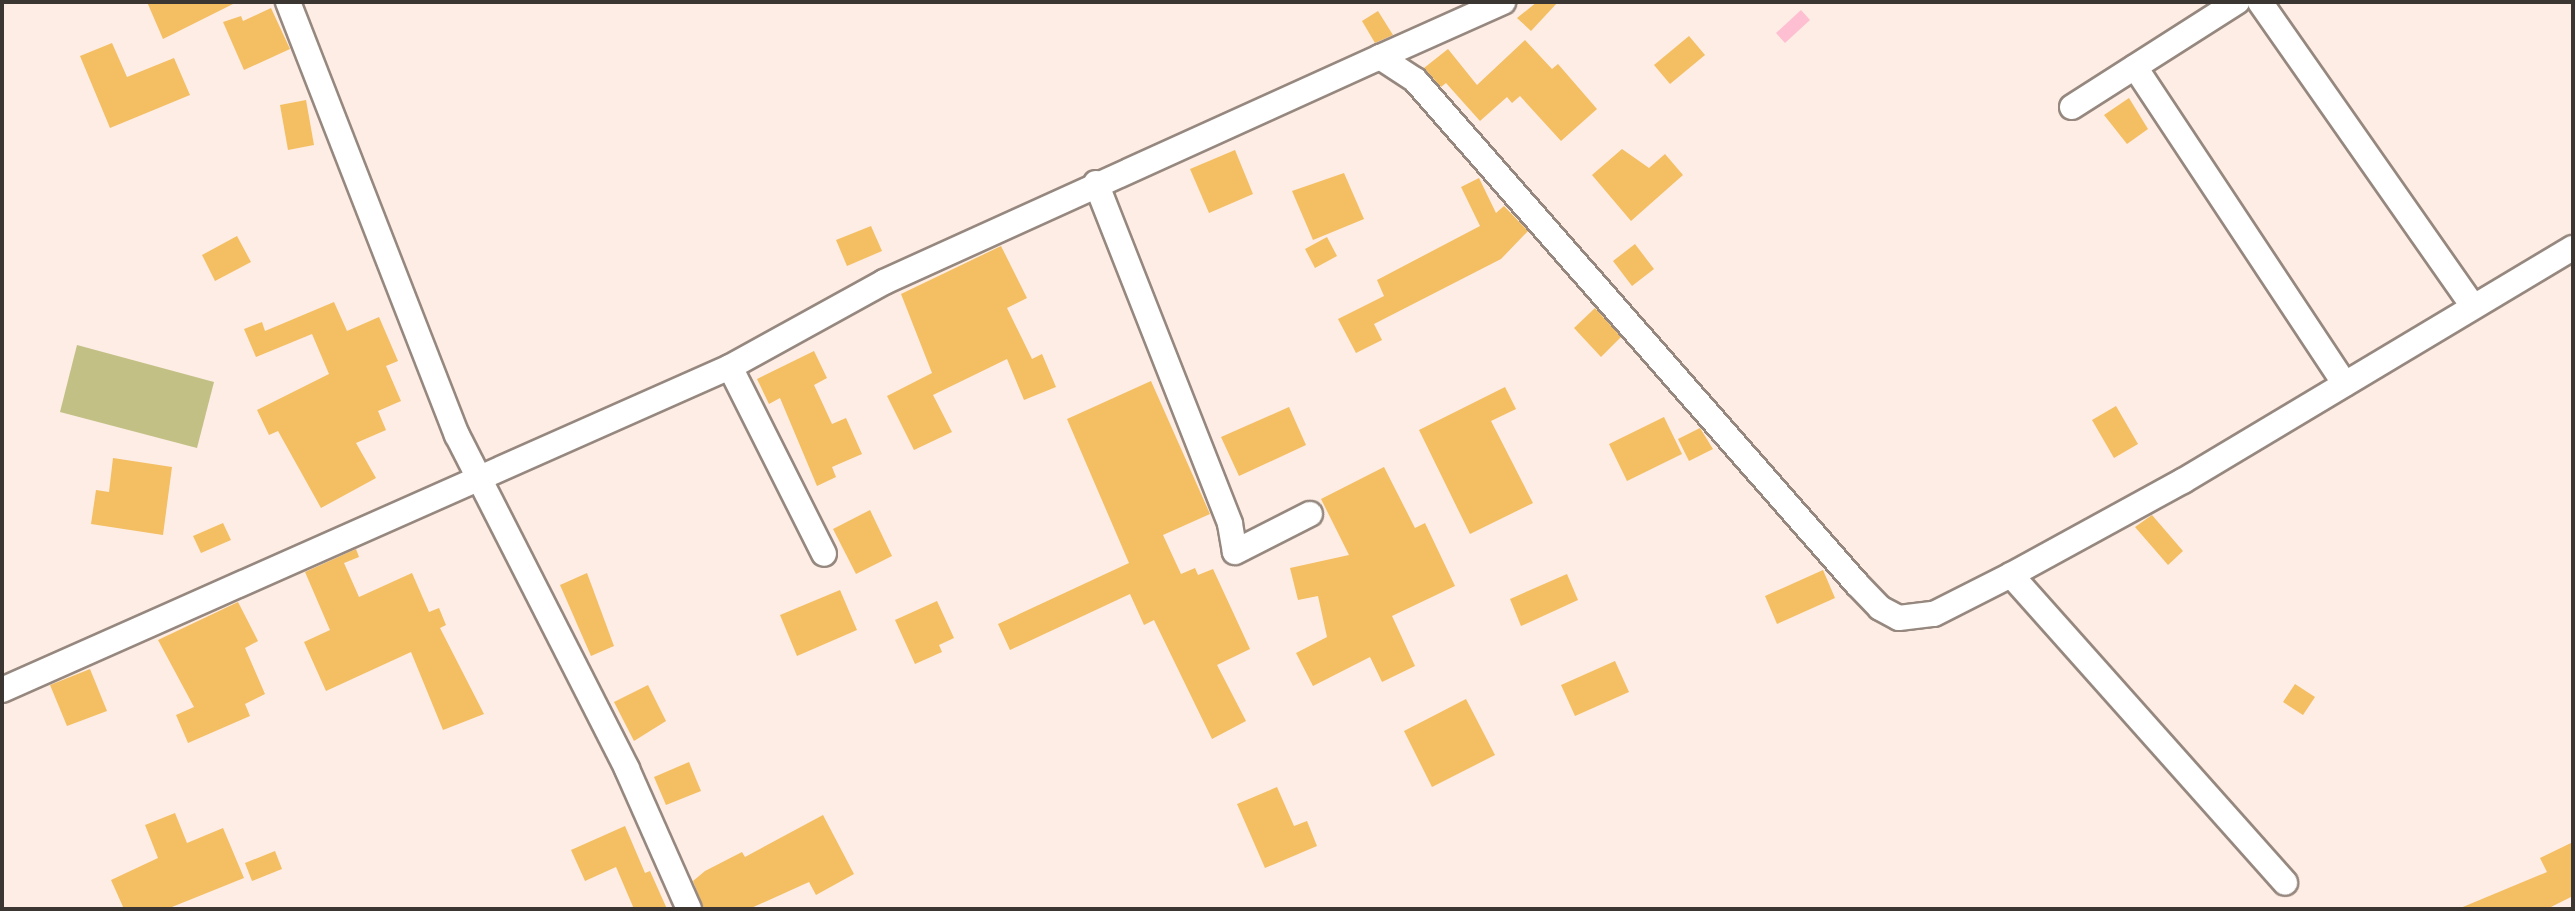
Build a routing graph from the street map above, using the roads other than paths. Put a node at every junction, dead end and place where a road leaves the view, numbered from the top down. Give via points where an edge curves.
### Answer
1 (288, 2) edge
2 (1503, 2) edge
3 (2237, 2) edge
4 (2260, 2) edge
5 (1380, 57) junction
6 (2135, 67) junction
7 (2072, 107) dead end
8 (1096, 183) junction
9 (2573, 248) edge
10 (2472, 305) junction
11 (730, 367) junction
12 (2345, 384) junction
13 (484, 470) junction
14 (1310, 514) dead end
15 (824, 554) dead end
16 (2011, 575) junction
17 (2, 690) edge
18 (2285, 883) dead end
19 (689, 909) edge

1 - 13 street
2 - 5 street
3 - 6 street
4 - 10 street
5 - 8 street
5 - 16 street via 1415,80 1880,608 1917,620
6 - 7 street
6 - 12 street
8 - 11 street via 884,282
8 - 14 street via 1230,524 1235,552
9 - 10 street
10 - 12 street
11 - 13 street
11 - 15 street
12 - 16 street
13 - 17 street
13 - 19 street
16 - 18 street

